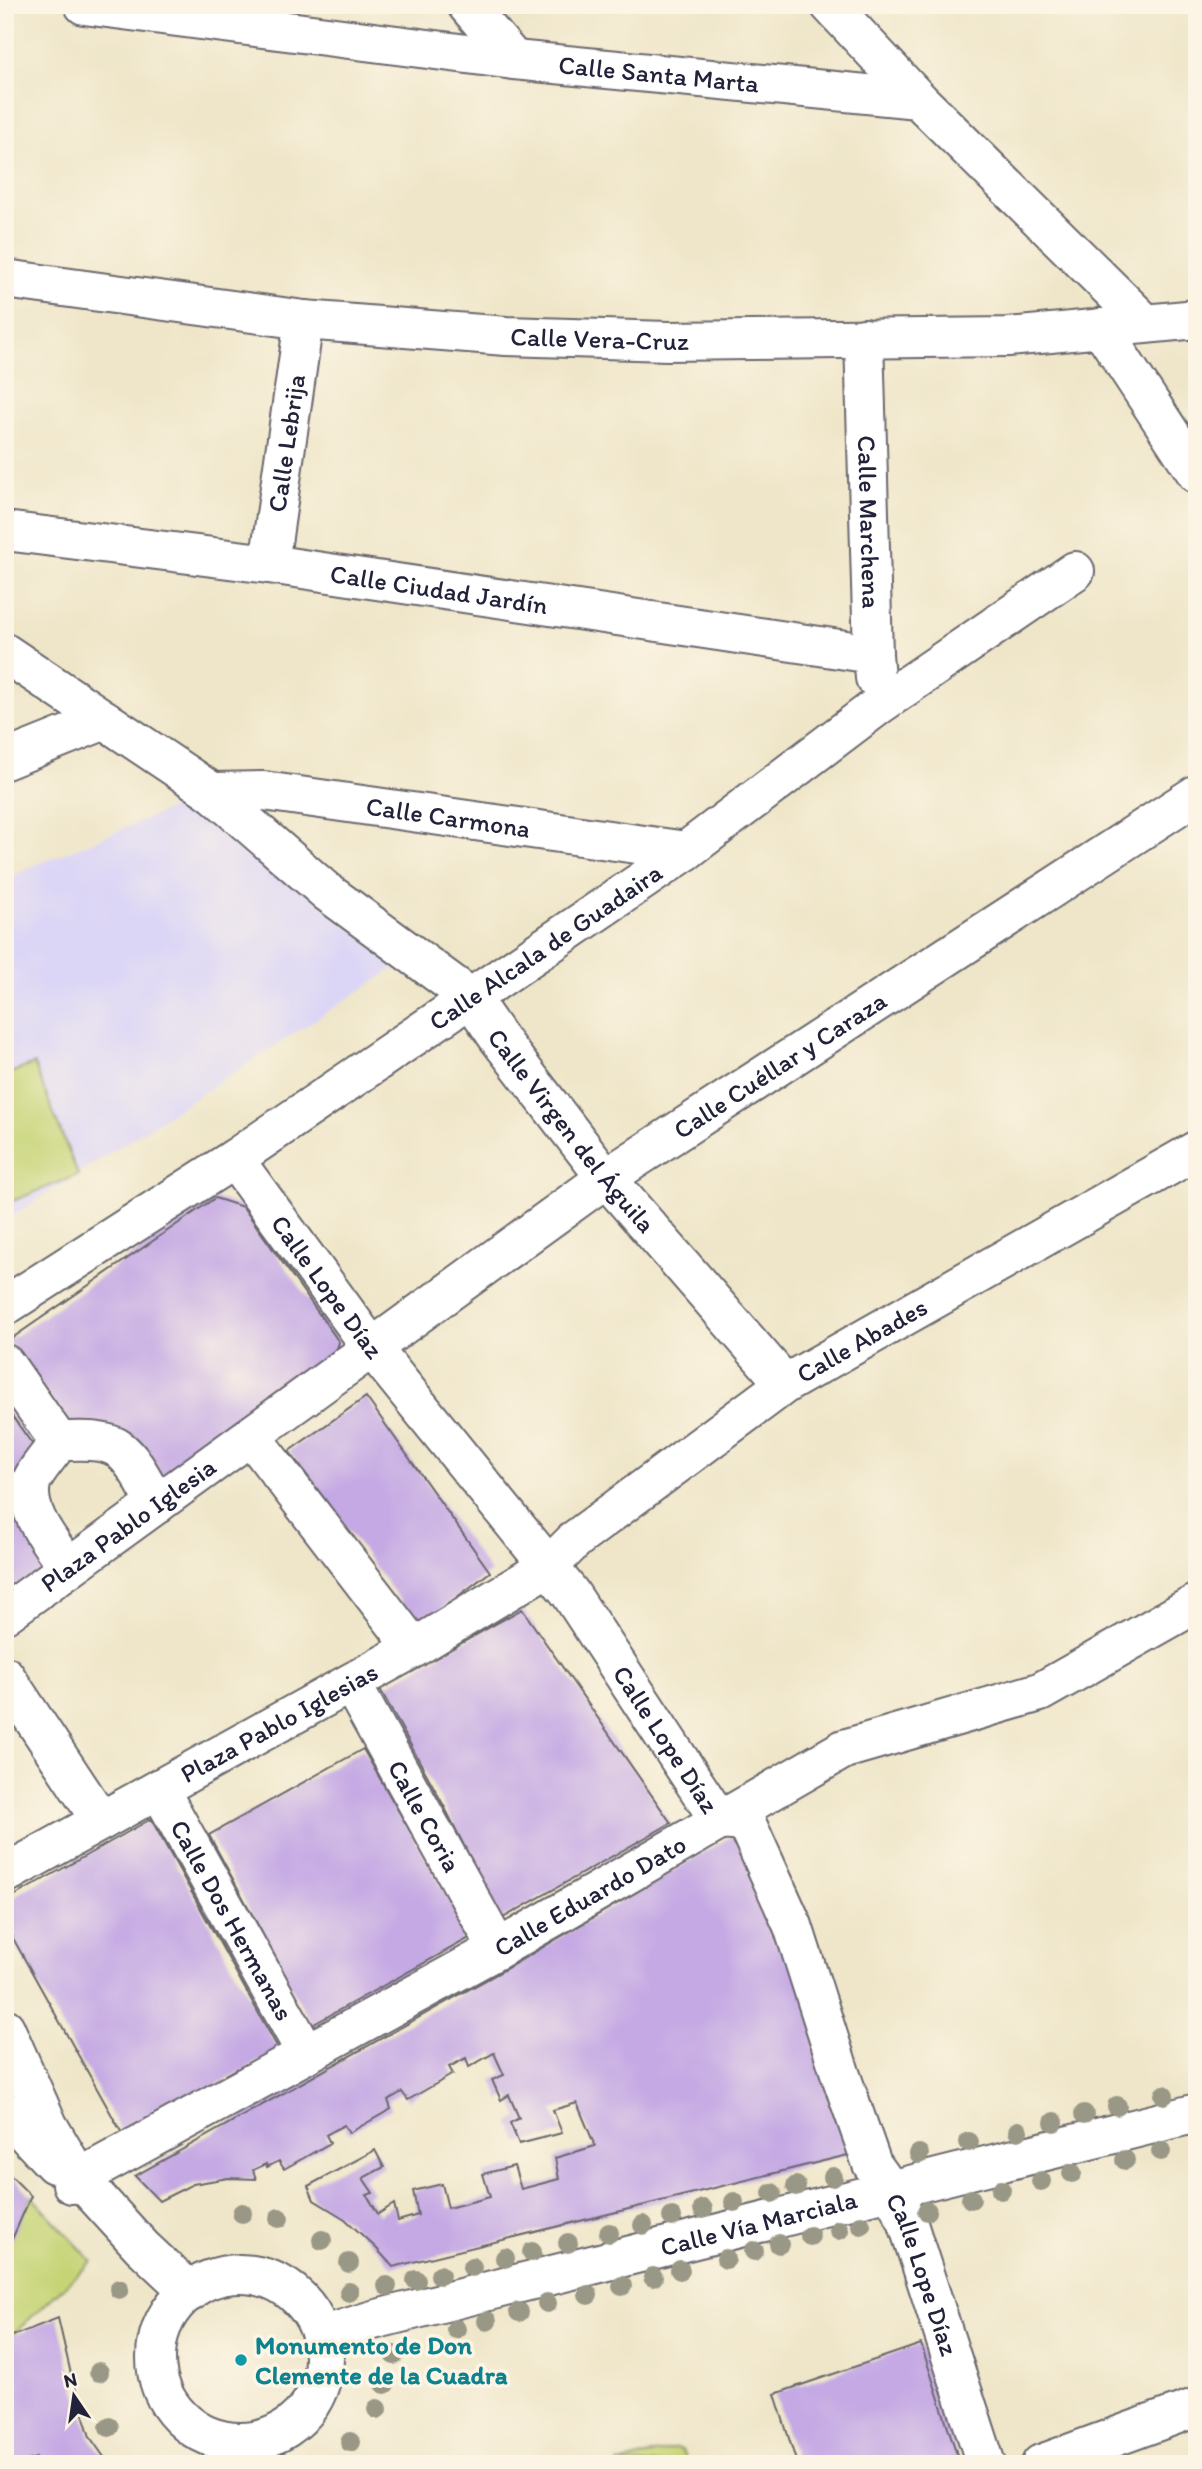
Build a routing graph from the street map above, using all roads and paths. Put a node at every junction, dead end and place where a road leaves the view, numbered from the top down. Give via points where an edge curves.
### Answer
1 (84, 5) edge
2 (467, 5) edge
3 (830, 5) edge
4 (514, 60) junction
5 (918, 99) junction
6 (5, 279) edge
7 (1197, 319) edge
8 (304, 320) junction
9 (1145, 323) junction
10 (1101, 328) junction
11 (864, 338) junction
12 (1197, 474) edge
13 (5, 531) edge
14 (269, 564) junction
15 (1075, 571) dead end
16 (5, 653) edge
17 (873, 653) junction
18 (878, 705) junction
19 (105, 720) junction
20 (5, 760) edge
21 (212, 792) junction
22 (1197, 794) edge
23 (686, 851) junction
24 (470, 997) junction
25 (1197, 1150) edge
26 (234, 1159) junction
27 (606, 1178) junction
28 (5, 1307) edge
29 (372, 1348) junction
30 (5, 1364) edge
31 (785, 1384) junction
32 (251, 1436) junction
33 (60, 1442) junction
34 (157, 1504) junction
35 (549, 1566) junction
36 (68, 1568) junction
37 (1197, 1603) edge
38 (5, 1614) edge
39 (414, 1648) junction
40 (5, 1675) edge
41 (351, 1683) junction
42 (159, 1789) junction
43 (719, 1820) junction
44 (101, 1821) junction
45 (5, 1874) edge
46 (498, 1949) junction
47 (5, 2028) edge
48 (306, 2053) junction
49 (5, 2112) edge
50 (1197, 2113) edge
51 (75, 2181) junction
52 (890, 2189) junction
53 (186, 2295) junction
54 (321, 2336) junction
55 (1197, 2407) edge
56 (223, 2453) edge
57 (986, 2464) edge
58 (1041, 2464) edge

1 - 4 street, Calle Santa Marta
2 - 4 street
3 - 5 street
4 - 5 street, Calle Santa Marta
5 - 9 street
6 - 8 street, Calle Vera-Cruz
7 - 9 street, Calle Vera-Cruz
8 - 11 street, Calle Vera-Cruz via 506,337 668,341
8 - 14 street, Calle Lebrija
9 - 10 street, Calle Vera-Cruz
10 - 11 street, Calle Vera-Cruz via 1008,337
10 - 12 street
11 - 17 street, Calle Marchena
13 - 14 street, Calle Ciudad Jardín
14 - 17 street, Calle Ciudad Jardín
15 - 18 street, Calle Alcala de Guadaira
16 - 19 street, Calle Virgen del Águila
17 - 18 street, Calle Marchena
18 - 23 street, Calle Alcala de Guadaira
19 - 20 street
19 - 21 street, Calle Virgen del Águila
21 - 23 street, Calle Carmona via 264,791
21 - 24 street, Calle Virgen del Águila via 327,892
22 - 27 street, Calle Cuéllar y Caraza
23 - 24 street, Calle Alcala de Guadaira
24 - 26 street, Calle Alcala de Guadaira
24 - 27 street, Calle Virgen del Águila
25 - 31 street, Calle Abades
26 - 28 street, Calle Alcala de Guadaira
26 - 29 street, Calle Lope Díaz
27 - 29 street, Calle Cuéllar y Caraza
27 - 31 street, Calle Virgen del Águila
29 - 32 street, Plaza Pablo Iglesia
29 - 35 street, Calle Lope Díaz
30 - 33 street
31 - 35 street, Calle Abades via 576,1539
32 - 34 street, Plaza Pablo Iglesia
32 - 39 street
33 - 34 street via 83,1440 118,1448
33 - 36 street via 31,1482 31,1501 33,1514
34 - 36 street, Plaza Pablo Iglesia
35 - 39 street, Plaza Pablo Iglesias
35 - 43 street, Calle Lope Díaz
36 - 38 street, Plaza Pablo Iglesia
37 - 43 street, Calle Eduardo Dato via 1040,1692 844,1749
39 - 41 street, Plaza Pablo Iglesias
40 - 44 street
41 - 42 street, Plaza Pablo Iglesias
41 - 46 street, Calle Coria
42 - 44 street, Plaza Pablo Iglesias
42 - 48 street, Calle Dos Hermanas
43 - 46 street, Calle Eduardo Dato
43 - 52 street, Calle Lope Díaz via 746,1822 793,1926 872,2164
44 - 45 street, Plaza Pablo Iglesias
46 - 48 street, Calle Eduardo Dato
47 - 51 street
48 - 51 street, Calle Eduardo Dato
49 - 51 street
50 - 52 street, Calle Vía Marciala
51 - 53 street
52 - 54 street, Calle Vía Marciala
52 - 57 street, Calle Lope Díaz via 907,2221
53 - 54 street via 211,2280 234,2275 274,2281 304,2304
53 - 56 street via 167,2318 159,2338 158,2375 173,2409
54 - 56 street via 322,2374 302,2415 285,2429
55 - 58 street

